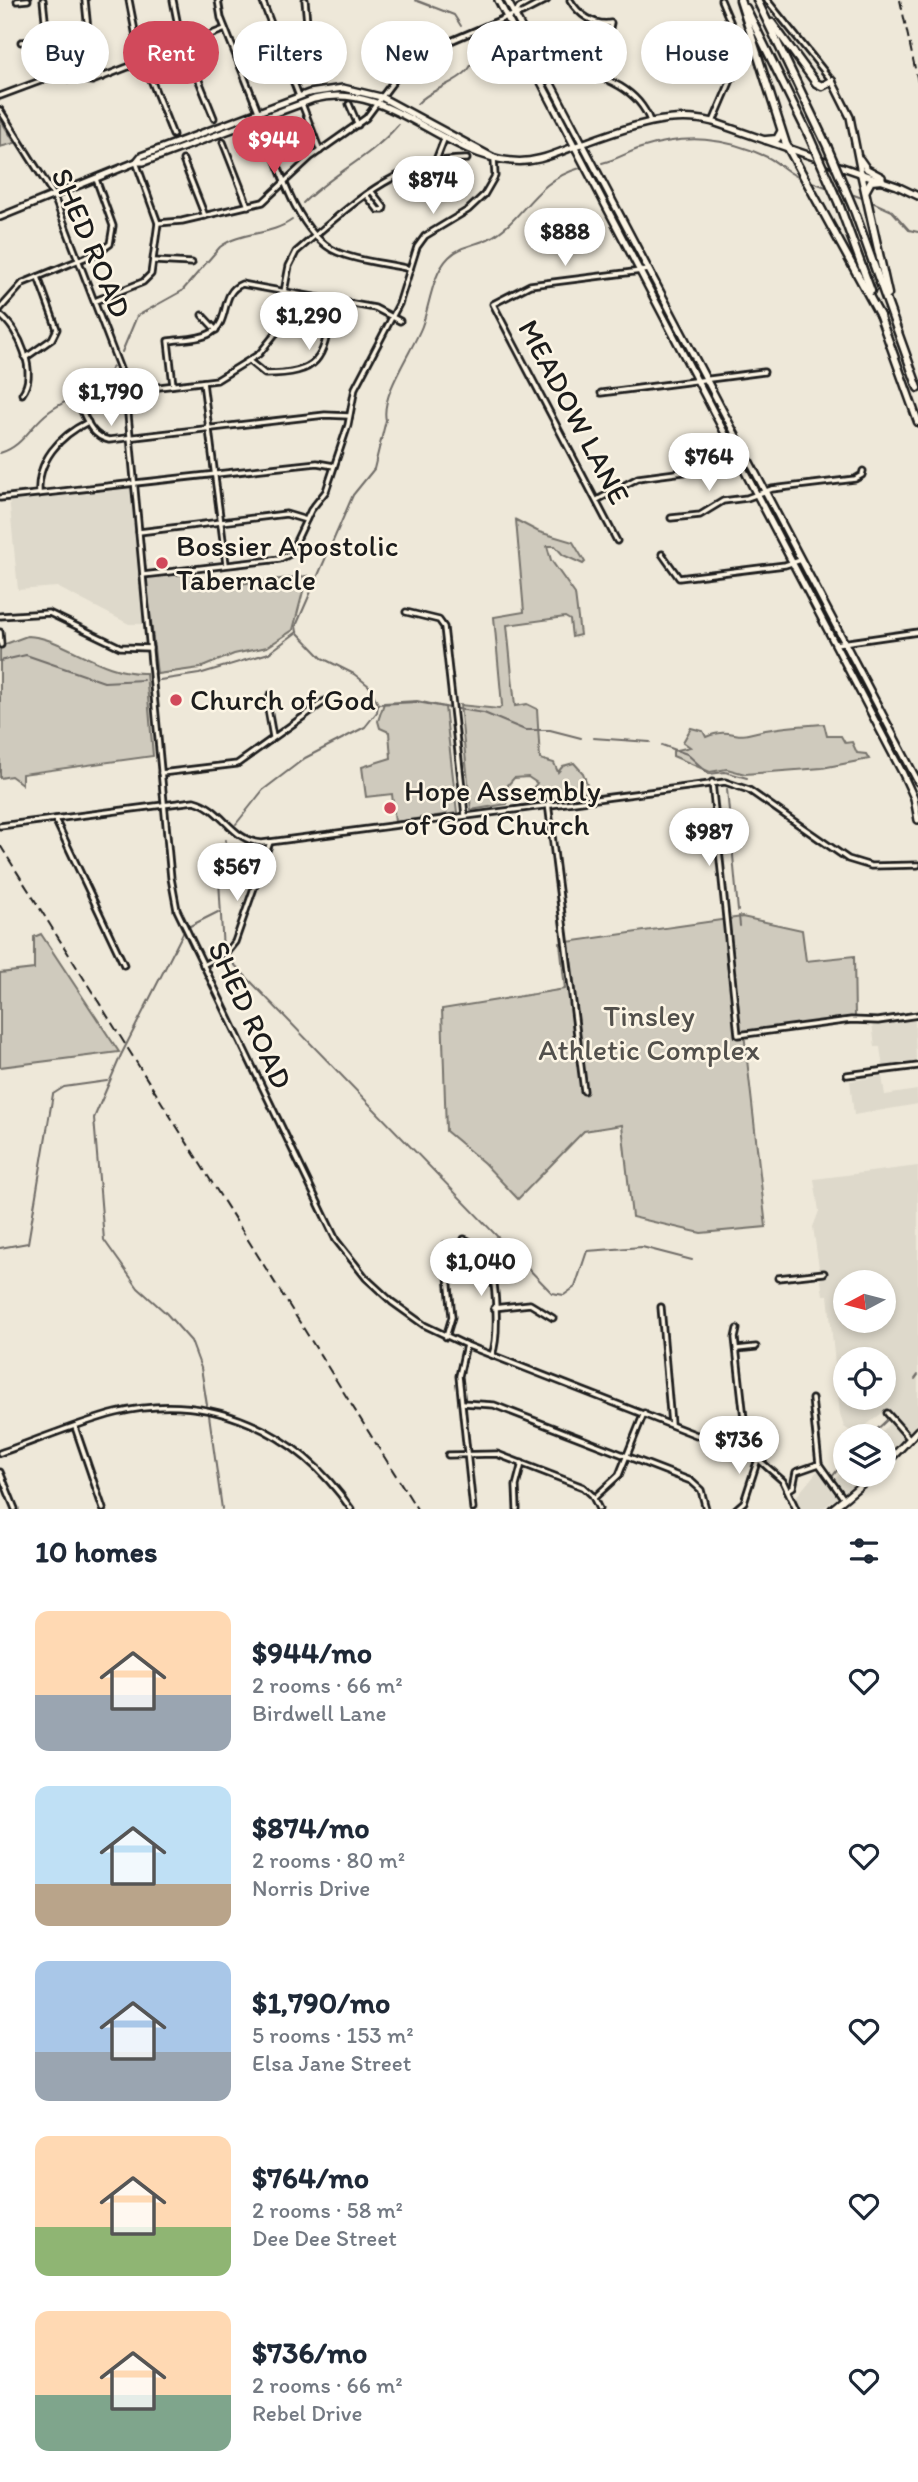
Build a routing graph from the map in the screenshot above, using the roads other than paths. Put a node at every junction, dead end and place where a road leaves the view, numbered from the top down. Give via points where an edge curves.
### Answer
1 (28, 0) edge
2 (43, 0) edge
3 (85, 0) edge
4 (130, 0) edge
5 (173, 0) edge
6 (218, 0) edge
7 (262, 0) edge
8 (306, 0) edge
9 (498, 0) edge
10 (508, 0) edge
11 (533, 0) edge
12 (570, 0) edge
13 (721, 0) edge
14 (741, 0) edge
15 (767, 0) edge
16 (17, 1) edge
17 (544, 1) edge
18 (758, 3) edge
19 (515, 14) junction
20 (507, 17) junction
21 (45, 21) edge
22 (88, 21) edge
23 (132, 21) edge
24 (178, 21) edge
25 (270, 21) edge
26 (307, 21) edge
27 (519, 21) edge
28 (596, 21) edge
29 (225, 29) junction
30 (219, 31) edge
31 (832, 81) junction
32 (32, 84) edge
33 (153, 84) edge
34 (200, 84) edge
35 (294, 84) edge
36 (551, 84) edge
37 (612, 84) edge
38 (0, 96) edge
39 (379, 99) junction
40 (300, 100) junction
41 (349, 104) dead end
42 (0, 110) edge
43 (259, 115) junction
44 (214, 118) dead end
45 (650, 121) junction
46 (713, 122) junction
47 (358, 125) junction
48 (780, 126) junction
49 (448, 132) junction
50 (173, 135) dead end
51 (444, 139) junction
52 (766, 140) junction
53 (223, 142) dead end
54 (582, 143) junction
55 (574, 147) junction
56 (788, 148) junction
57 (320, 150) junction
58 (802, 153) junction
59 (859, 157) junction
60 (494, 158) junction
61 (467, 159) dead end
62 (183, 160) dead end
63 (436, 160) junction
64 (136, 162) junction
65 (797, 165) junction
66 (861, 173) junction
67 (95, 177) junction
68 (882, 180) junction
69 (286, 181) junction
70 (897, 186) junction
71 (865, 190) junction
72 (372, 191) junction
73 (53, 194) junction
74 (366, 195) junction
75 (918, 196) edge
76 (248, 206) junction
77 (205, 216) junction
78 (0, 217) edge
79 (158, 223) junction
80 (316, 235) junction
81 (635, 243) junction
82 (627, 247) junction
83 (79, 260) junction
84 (154, 261) junction
85 (192, 263) dead end
86 (410, 269) junction
87 (649, 270) junction
88 (640, 271) junction
89 (38, 276) junction
90 (285, 291) junction
91 (333, 300) junction
92 (95, 301) junction
93 (0, 309) edge
94 (0, 315) edge
95 (202, 315) dead end
96 (392, 316) junction
97 (880, 316) junction
98 (675, 319) junction
99 (894, 319) junction
100 (400, 321) dead end
101 (667, 323) junction
102 (215, 330) junction
103 (25, 358) junction
104 (248, 361) junction
105 (764, 372) dead end
106 (697, 380) junction
107 (706, 380) junction
108 (203, 382) junction
109 (173, 385) junction
110 (918, 388) edge
111 (126, 391) junction
112 (601, 393) dead end
113 (22, 394) dead end
114 (78, 402) dead end
115 (349, 416) junction
116 (88, 422) junction
117 (918, 422) edge
118 (732, 428) junction
119 (209, 429) junction
120 (724, 433) junction
121 (131, 439) junction
122 (749, 460) junction
123 (741, 464) junction
124 (334, 466) junction
125 (863, 471) dead end
126 (215, 475) junction
127 (135, 485) junction
128 (765, 491) junction
129 (39, 494) junction
130 (756, 494) junction
131 (0, 498) edge
132 (596, 500) junction
133 (670, 518) dead end
134 (306, 520) junction
135 (220, 522) junction
136 (139, 532) junction
137 (617, 541) dead end
138 (662, 554) dead end
139 (801, 560) junction
140 (793, 563) junction
141 (226, 564) junction
142 (143, 575) junction
143 (828, 610) junction
144 (405, 612) dead end
145 (820, 615) junction
146 (0, 616) edge
147 (0, 632) edge
148 (918, 632) edge
149 (844, 641) junction
150 (835, 644) junction
151 (1, 645) edge
152 (150, 648) junction
153 (867, 685) junction
154 (859, 689) junction
155 (270, 695) dead end
156 (326, 701) dead end
157 (274, 737) junction
158 (905, 757) junction
159 (897, 761) junction
160 (161, 773) junction
161 (917, 780) edge
162 (712, 782) junction
163 (548, 803) junction
164 (164, 804) junction
165 (464, 815) junction
166 (55, 819) junction
167 (918, 820) edge
168 (0, 826) edge
169 (270, 842) junction
170 (918, 865) edge
171 (124, 965) dead end
172 (203, 965) junction
173 (918, 1016) edge
174 (918, 1066) edge
175 (847, 1075) dead end
176 (584, 1091) dead end
177 (464, 1239) dead end
178 (445, 1245) dead end
179 (824, 1273) dead end
180 (778, 1278) dead end
181 (660, 1307) dead end
182 (494, 1308) junction
183 (553, 1318) dead end
184 (737, 1329) dead end
185 (446, 1337) junction
186 (466, 1345) junction
187 (756, 1347) dead end
188 (736, 1349) junction
189 (492, 1355) junction
190 (812, 1399) dead end
191 (462, 1403) junction
192 (644, 1413) junction
193 (887, 1413) dead end
194 (671, 1424) junction
195 (75, 1427) junction
196 (918, 1430) edge
197 (910, 1439) junction
198 (0, 1453) edge
199 (467, 1453) junction
200 (748, 1454) junction
201 (896, 1454) edge
202 (448, 1455) dead end
203 (628, 1457) junction
204 (758, 1459) junction
205 (522, 1463) junction
206 (819, 1464) junction
207 (0, 1472) edge
208 (858, 1487) edge
209 (789, 1490) junction
210 (594, 1498) junction
211 (844, 1499) junction
212 (15, 1509) edge
213 (103, 1509) edge
214 (351, 1509) edge
215 (473, 1509) edge
216 (517, 1509) edge
217 (599, 1509) edge
218 (706, 1509) edge
219 (736, 1509) edge
220 (796, 1509) edge
221 (832, 1509) edge

1 - 16 street
2 - 21 street
3 - 22 street
4 - 23 street
5 - 24 street
6 - 29 street
7 - 25 street
8 - 26 street
9 - 20 main road
10 - 19 main road
11 - 19 street
12 - 28 street via 581,15
13 - 46 street via 743,52
14 - 48 highway
14 - 97 highway, bridge via 839,204
15 - 31 street
17 - 19 street
18 - 31 highway via 816,83 822,86
18 - 99 highway, bridge via 827,146
19 - 20 street
19 - 27 main road
20 - 39 street via 416,55
20 - 55 main road
29 - 30 street
29 - 43 street
31 - 59 main road via 848,110
32 - 38 street
33 - 50 street
34 - 44 street
35 - 40 street
36 - 54 main road
37 - 45 street via 633,94
39 - 40 main road via 342,95
39 - 47 street
39 - 49 main road
39 - 51 main road
40 - 43 main road
40 - 57 street
41 - 47 street
42 - 73 street, SHED ROAD
43 - 64 main road via 141,156
43 - 69 street
45 - 46 main road via 685,118
45 - 54 main road
46 - 52 main road
47 - 57 street
48 - 52 highway via 779,138
48 - 56 highway
49 - 51 street
49 - 60 main road
51 - 60 main road via 481,157
51 - 63 street
52 - 56 main road
53 - 76 street
54 - 55 main road
54 - 81 main road
55 - 60 main road via 535,160
55 - 82 main road
56 - 58 main road
56 - 65 highway
57 - 69 street
58 - 65 highway
58 - 66 main road
59 - 66 main road
59 - 70 main road via 869,170
60 - 86 street via 495,176 484,195 425,236
61 - 63 street
62 - 77 street
63 - 72 street via 401,171
64 - 67 main road
64 - 79 street
65 - 97 highway
66 - 68 main road
66 - 71 highway
67 - 73 main road
67 - 83 street via 111,218 113,238 103,250
68 - 70 main road
68 - 71 highway via 871,181
69 - 76 street via 267,199
69 - 80 street via 298,212
70 - 75 main road
71 - 99 highway
72 - 74 street
72 - 74 street via 384,210 378,210
73 - 78 main road
73 - 83 street, SHED ROAD
74 - 80 street
76 - 77 street
77 - 79 street
79 - 84 street
80 - 86 street via 341,253
80 - 90 street via 292,258
81 - 82 street
81 - 87 main road
82 - 88 main road
83 - 89 street
83 - 92 street, SHED ROAD
84 - 85 street
84 - 92 street via 143,282
86 - 96 street
87 - 88 street
87 - 98 main road
88 - 101 main road
88 - 132 street, MEADOW LANE via 530,285 493,304
89 - 93 street via 18,287
89 - 103 street via 57,329 52,339
90 - 91 street
90 - 102 street via 250,284 235,287
90 - 104 street via 276,333 266,348
91 - 96 street
91 - 104 street via 323,352 312,366 265,374
92 - 111 street, SHED ROAD
94 - 103 street via 12,326
95 - 102 street
96 - 100 street
96 - 115 street via 355,388
97 - 117 highway
98 - 101 street
98 - 107 main road
99 - 110 highway
101 - 106 main road
102 - 109 street via 167,341
103 - 113 street via 29,379
104 - 108 street via 225,377
105 - 107 street
106 - 107 street
106 - 112 street
106 - 120 main road
107 - 118 main road
108 - 109 street
108 - 119 street
109 - 111 street
111 - 121 street, SHED ROAD
114 - 116 street
115 - 119 street via 332,414
115 - 124 street
116 - 121 street via 99,438
116 - 129 street via 64,437 42,466
118 - 120 street
118 - 122 main road
119 - 121 street
119 - 126 street
120 - 123 main road
121 - 127 street, SHED ROAD
122 - 123 street
122 - 128 main road
123 - 130 main road
123 - 132 street via 638,478
124 - 126 street via 317,463
124 - 134 street via 326,491
125 - 128 street via 855,479
126 - 127 street
126 - 135 street
127 - 129 street
127 - 136 street, SHED ROAD
128 - 130 street
128 - 139 main road
129 - 131 street
130 - 133 street via 719,502 700,515
130 - 140 main road
132 - 137 street, MEADOW LANE
134 - 135 street via 286,514
134 - 141 street via 286,557
135 - 136 street
135 - 141 street
136 - 142 street, SHED ROAD
138 - 140 street via 679,578
139 - 140 street
139 - 143 main road
140 - 145 main road
141 - 142 street
142 - 152 street, SHED ROAD
143 - 145 street
143 - 149 main road
144 - 165 street via 439,620 444,627
145 - 150 main road
146 - 152 street via 49,613 120,647
147 - 151 street
148 - 149 street
149 - 150 street
149 - 153 main road
150 - 154 main road
152 - 160 street, SHED ROAD
153 - 154 street
153 - 158 main road
154 - 159 main road
155 - 157 street
156 - 157 street
157 - 160 street via 237,764
158 - 159 street
158 - 161 main road
159 - 167 main road via 914,798
160 - 164 street, SHED ROAD
162 - 163 street
162 - 170 street via 738,785 855,862 881,867
162 - 173 street via 738,1035
163 - 165 street
163 - 176 street
164 - 166 street
164 - 169 street via 187,800 205,804 243,838
164 - 172 street, SHED ROAD via 175,901
165 - 169 street
166 - 168 street
166 - 171 street
169 - 172 street via 235,942
172 - 185 street, SHED ROAD via 336,1240 384,1296
174 - 175 street
177 - 182 street via 489,1262
178 - 185 street via 452,1317
179 - 180 street
181 - 194 street
182 - 183 street via 530,1304
182 - 189 street via 497,1340
184 - 188 street
185 - 186 street, SHED ROAD
186 - 189 street, SHED ROAD
186 - 191 street via 459,1373
187 - 188 street
188 - 200 street
189 - 192 street, SHED ROAD
190 - 206 street
191 - 199 street
191 - 203 street via 494,1405
192 - 194 street, SHED ROAD
192 - 203 street
193 - 197 street
194 - 200 street, SHED ROAD
195 - 198 street
195 - 213 street
195 - 214 street via 116,1413 170,1406 237,1417 303,1454
196 - 197 main road
197 - 201 main road
199 - 202 street
199 - 205 street via 494,1453
199 - 215 street
200 - 204 street, SHED ROAD
203 - 210 street via 613,1483
203 - 218 street via 696,1484
204 - 209 street, SHED ROAD
204 - 219 street via 744,1502
205 - 210 street via 580,1486
205 - 216 street
206 - 209 street via 796,1472
206 - 211 street
207 - 212 street
208 - 211 main road
209 - 220 street, SHED ROAD
210 - 217 street
211 - 221 main road

